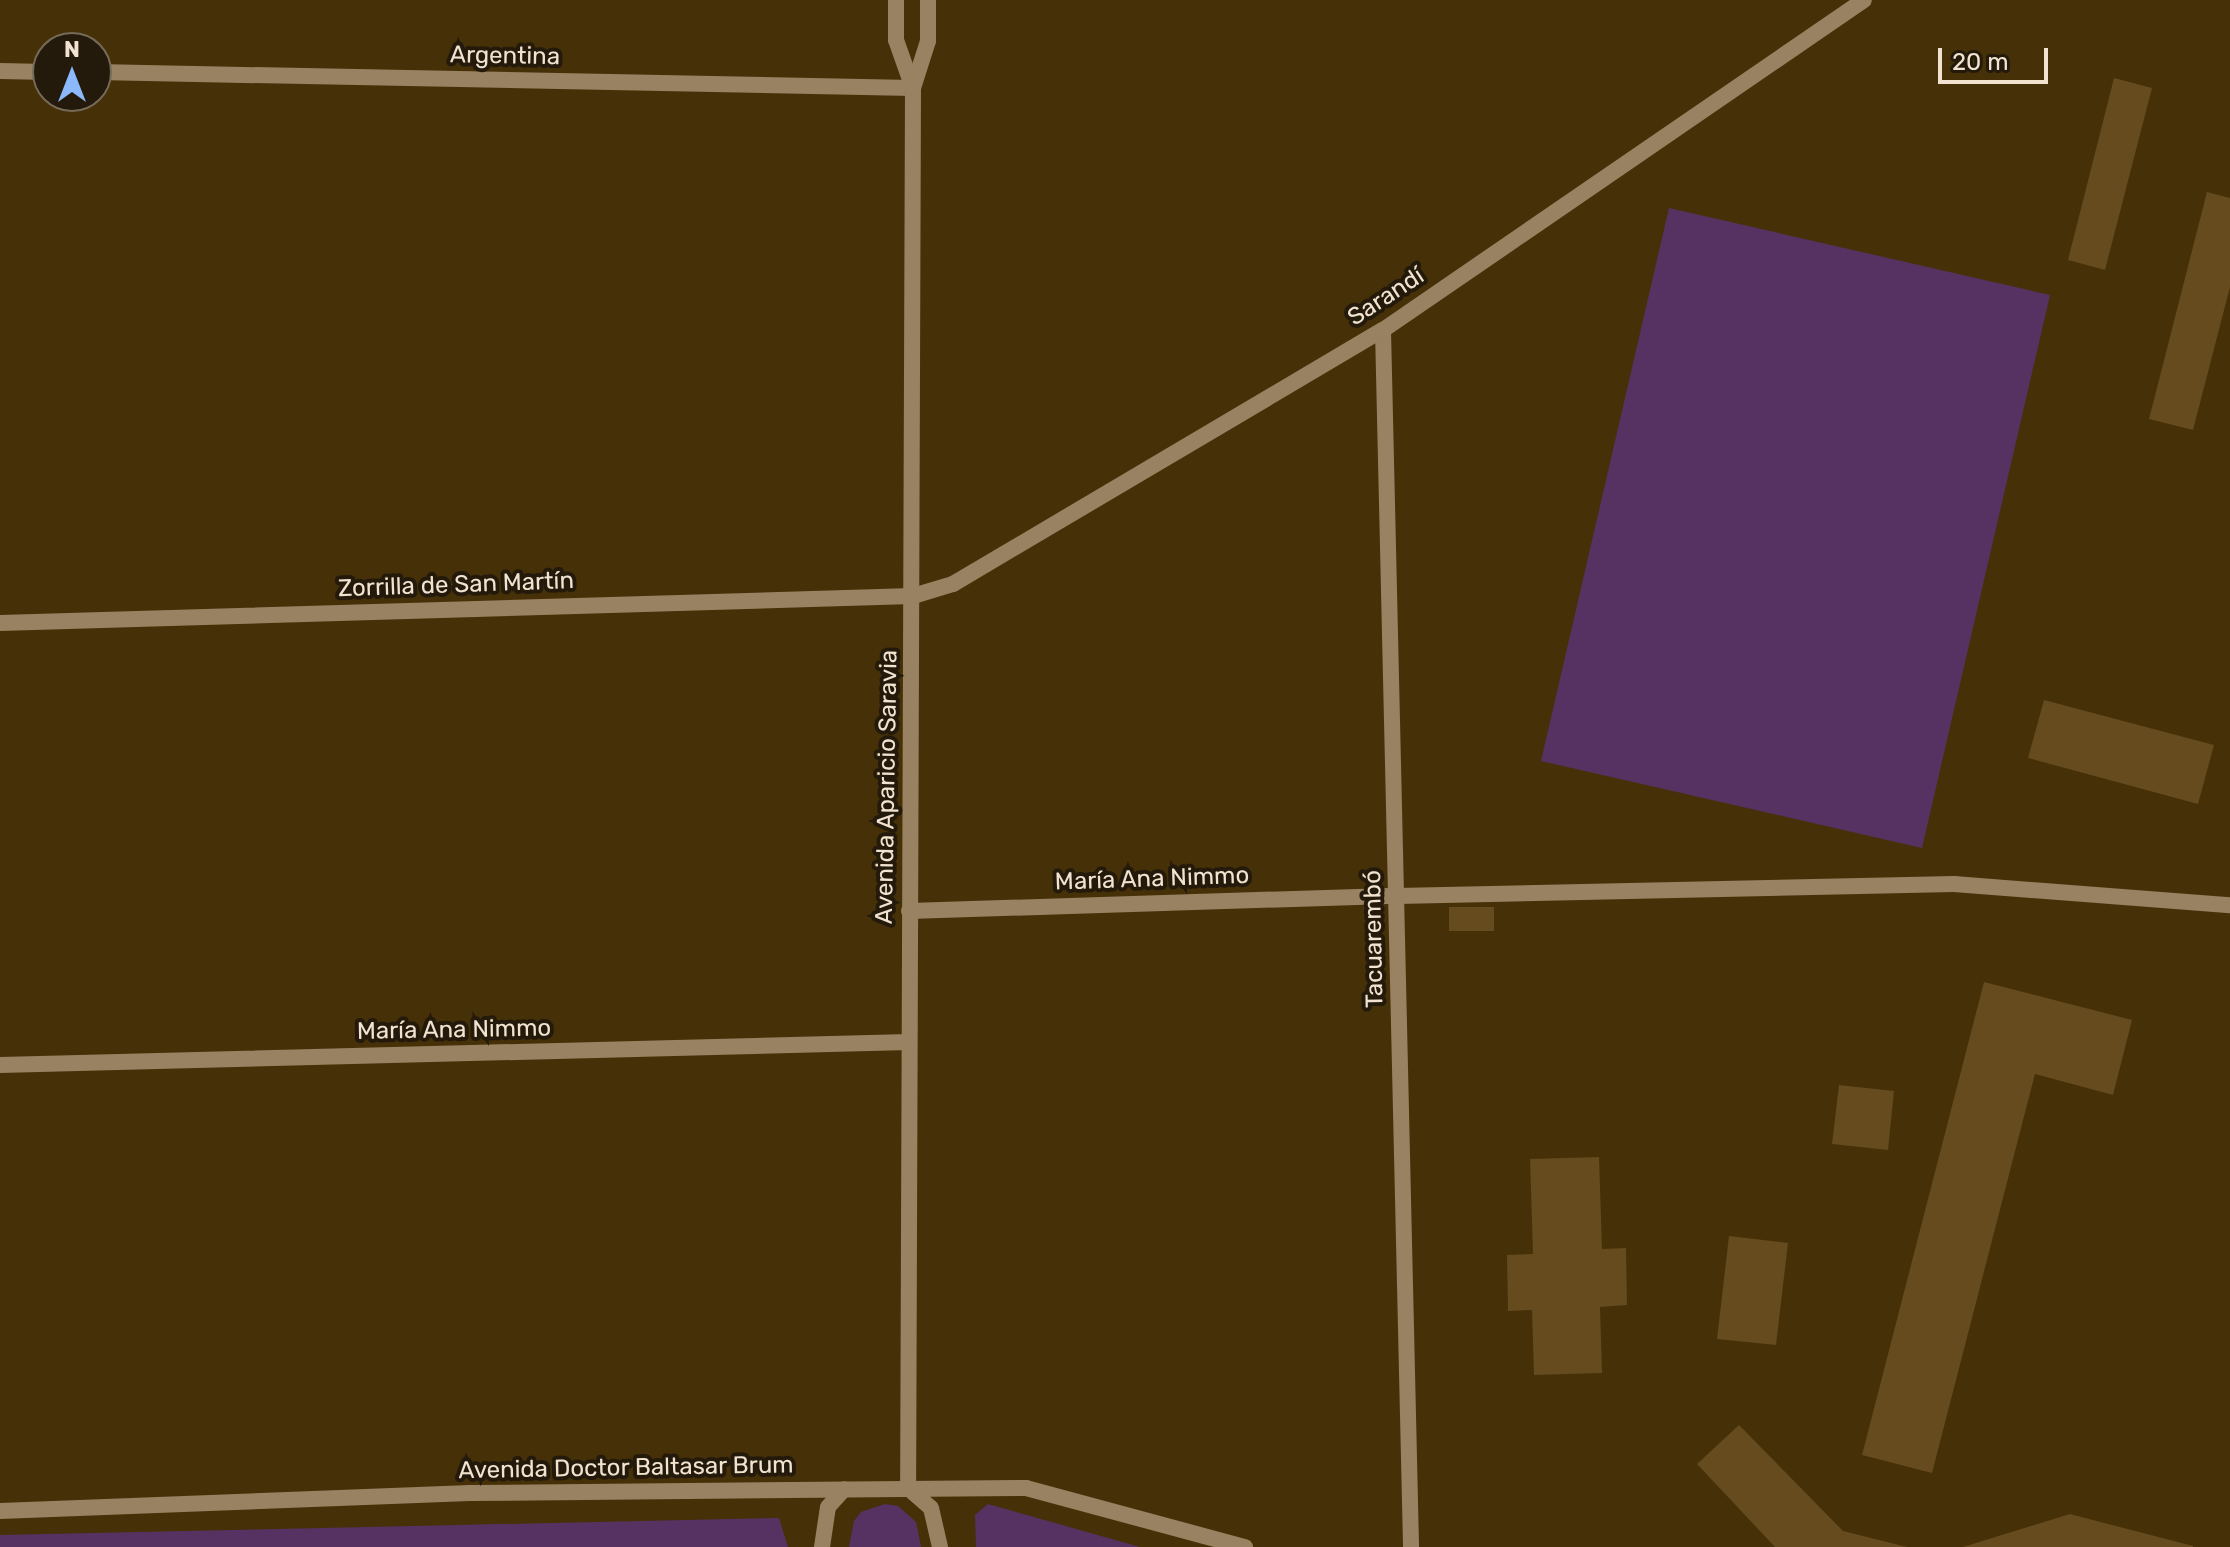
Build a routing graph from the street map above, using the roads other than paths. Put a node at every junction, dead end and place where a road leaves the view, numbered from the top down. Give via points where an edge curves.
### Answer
1 (896, 0) edge
2 (928, 0) edge
3 (1864, 0) edge
4 (0, 71) edge
5 (32, 72) edge
6 (112, 72) edge
7 (913, 88) junction
8 (1383, 330) junction
9 (913, 596) junction
10 (0, 623) edge
11 (1397, 896) junction
12 (2230, 905) edge
13 (909, 911) junction
14 (909, 1042) junction
15 (0, 1065) edge
16 (908, 1488) junction
17 (844, 1489) junction
18 (0, 1511) edge
19 (822, 1547) edge
20 (940, 1547) edge
21 (1245, 1547) edge
22 (1411, 1547) edge

1 - 7 street, Avenida Aparicio Saravia via 896,40
2 - 7 street, Avenida Aparicio Saravia via 928,41
3 - 8 street, Sarandí
4 - 5 street
6 - 7 street, Argentina
7 - 9 street, Avenida Aparicio Saravia
8 - 9 street, Sarandí via 953,584
8 - 11 street, Tacuarembó
9 - 10 street, Zorrilla de San Martín
9 - 13 street, Avenida Aparicio Saravia
11 - 12 street, María Ana Nimmo via 1954,884
11 - 13 street, María Ana Nimmo
11 - 22 street, Tacuarembó
13 - 14 street, Avenida Aparicio Saravia
14 - 15 street, María Ana Nimmo
14 - 16 street, Avenida Aparicio Saravia
16 - 17 street, Avenida Doctor Baltasar Brum
16 - 20 street via 931,1508
16 - 21 street, Avenida Doctor Baltasar Brum via 1026,1488
17 - 18 street, Avenida Doctor Baltasar Brum via 470,1493
17 - 19 street via 828,1507

